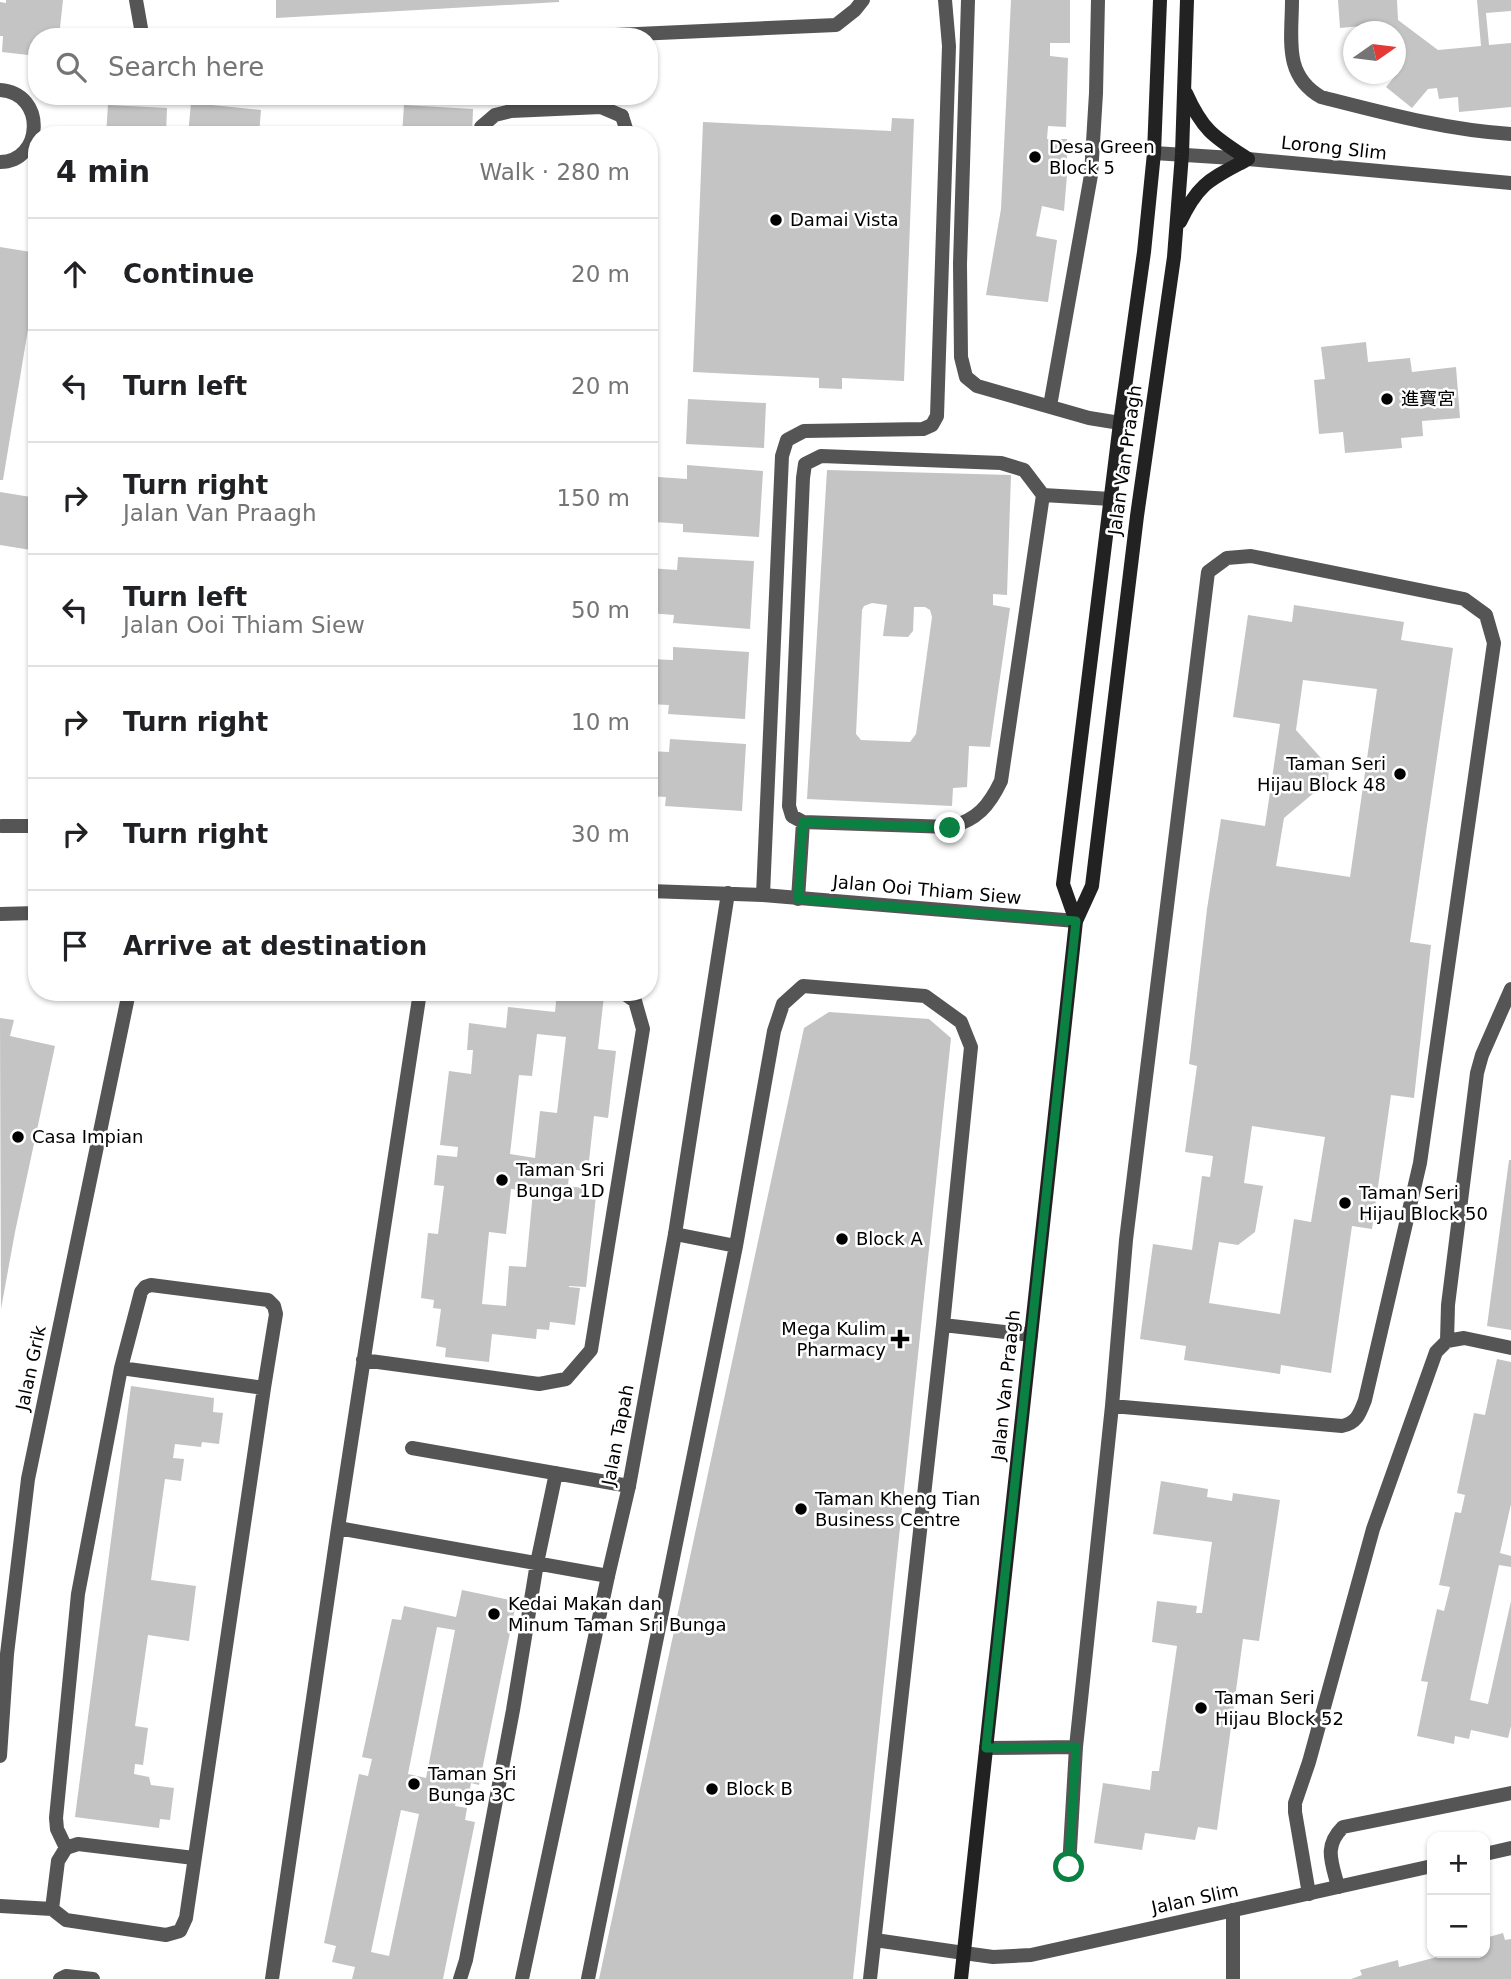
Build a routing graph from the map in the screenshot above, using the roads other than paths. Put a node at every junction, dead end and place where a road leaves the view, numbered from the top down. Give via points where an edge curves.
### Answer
1 (136, 0) edge
2 (863, 0) edge
3 (945, 0) edge
4 (968, 0) edge
5 (1098, 0) edge
6 (1160, 0) edge
7 (1187, 0) edge
8 (1292, 0) edge
9 (141, 28) edge
10 (658, 33) edge
11 (1184, 88) junction
12 (0, 90) edge
13 (34, 126) edge
14 (482, 126) edge
15 (625, 126) edge
16 (1511, 134) edge
17 (28, 146) edge
18 (1154, 153) junction
19 (1182, 154) junction
20 (1248, 159) junction
21 (0, 162) edge
22 (1511, 183) edge
23 (1176, 230) junction
24 (1050, 406) junction
25 (1120, 423) junction
26 (1043, 495) junction
27 (1111, 499) junction
28 (803, 822) junction
29 (2, 826) dead end
30 (28, 826) edge
31 (658, 891) edge
32 (728, 893) junction
33 (763, 895) junction
34 (798, 899) junction
35 (0, 914) edge
36 (28, 914) edge
37 (1076, 921) junction
38 (1511, 989) edge
39 (127, 1001) edge
40 (420, 1001) edge
41 (634, 1001) edge
42 (675, 1234) junction
43 (736, 1246) junction
44 (943, 1325) junction
45 (1031, 1335) junction
46 (1447, 1341) junction
47 (1511, 1348) edge
48 (363, 1360) junction
49 (121, 1368) junction
50 (264, 1388) junction
51 (1112, 1406) junction
52 (412, 1448) dead end
53 (555, 1473) junction
54 (629, 1486) junction
55 (338, 1528) junction
56 (537, 1563) junction
57 (608, 1576) junction
58 (1076, 1747) junction
59 (986, 1748) junction
60 (0, 1756) edge
61 (1511, 1793) edge
62 (66, 1848) junction
63 (1511, 1849) edge
64 (1490, 1853) edge
65 (194, 1858) junction
66 (1069, 1867) dead end
67 (1427, 1867) edge
68 (1338, 1887) junction
69 (1309, 1894) junction
70 (0, 1906) edge
71 (52, 1909) junction
72 (1233, 1910) junction
73 (875, 1940) junction
74 (964, 1953) junction
75 (60, 1979) edge
76 (93, 1979) edge
77 (272, 1979) edge
78 (460, 1979) edge
79 (522, 1979) edge
80 (588, 1979) edge
81 (870, 1979) edge
82 (961, 1979) edge
83 (1233, 1979) edge

1 - 9 street
2 - 10 street via 836,25
3 - 33 street via 949,46 937,416 923,429 804,431 787,440 782,456
4 - 24 street via 961,357 966,377 977,386
5 - 24 street via 1091,175
6 - 18 main road, Jalan Van Praagh
7 - 11 main road, Jalan Van Praagh
8 - 16 street via 1294,67 1300,80 1321,97 1459,130
11 - 19 main road, Jalan Van Praagh
11 - 20 main road via 1206,128
12 - 13 street via 21,97 30,108
14 - 15 street via 495,115 511,111 601,107 622,116
17 - 21 street via 15,159
18 - 19 street, Lorong Slim
18 - 25 main road, Jalan Van Praagh
19 - 20 street, Lorong Slim
19 - 23 main road, Jalan Van Praagh
20 - 22 street, Lorong Slim
20 - 23 main road via 1199,190
23 - 37 main road, Jalan Van Praagh via 1092,886
24 - 25 street
25 - 27 main road, Jalan Van Praagh
26 - 27 street
26 - 28 street via 1001,781 993,797 966,823 950,828
26 - 28 street via 1024,470 1000,463 821,456 805,464 789,806 792,816
27 - 37 main road, Jalan Van Praagh via 1063,884
28 - 34 street
29 - 30 street
31 - 32 street, Jalan Ooi Thiam Siew
32 - 33 street, Jalan Ooi Thiam Siew
32 - 42 street, Jalan Tapah
33 - 34 street, Jalan Ooi Thiam Siew
34 - 37 street, Jalan Ooi Thiam Siew
35 - 36 street
37 - 45 main road, Jalan Van Praagh
38 - 46 street via 1477,1073
39 - 60 street, Jalan Grik via 28,1479
40 - 48 street
41 - 48 street via 643,1029 591,1350 566,1379 539,1384
42 - 43 street
42 - 54 street, Jalan Tapah
43 - 44 street via 774,1031 783,1004 803,986 925,996 961,1022 971,1047
43 - 80 street
44 - 45 street
44 - 73 street
45 - 59 main road, Jalan Van Praagh
46 - 47 street via 1464,1338
46 - 69 street via 1436,1352 1373,1529 1295,1803
48 - 55 street
49 - 50 street
49 - 50 street via 145,1287 268,1300 276,1314
49 - 62 street via 78,1594 56,1818
50 - 65 street
51 - 51 street via 1342,1426 1360,1413 1420,1163 1494,643 1486,615 1464,599 1251,556 1227,558 1208,572 1126,1240
51 - 58 street
52 - 53 street
53 - 54 street
53 - 56 street
54 - 57 street, Jalan Tapah
55 - 56 street
55 - 77 street
56 - 57 street
56 - 78 street
57 - 79 street, Jalan Tapah
58 - 59 street
58 - 66 street
59 - 74 main road, Jalan Van Praagh
61 - 68 street via 1343,1827 1333,1837 1329,1851
62 - 65 street via 78,1844
62 - 71 street via 58,1861
63 - 64 street
65 - 71 street via 180,1931 166,1935 66,1920
67 - 68 street, Jalan Slim
68 - 69 street, Jalan Slim
69 - 72 street, Jalan Slim
70 - 71 street
72 - 74 street, Jalan Slim via 1031,1955
72 - 83 street
73 - 74 street, Jalan Slim
73 - 81 street
74 - 82 main road, Jalan Van Praagh
75 - 76 street

